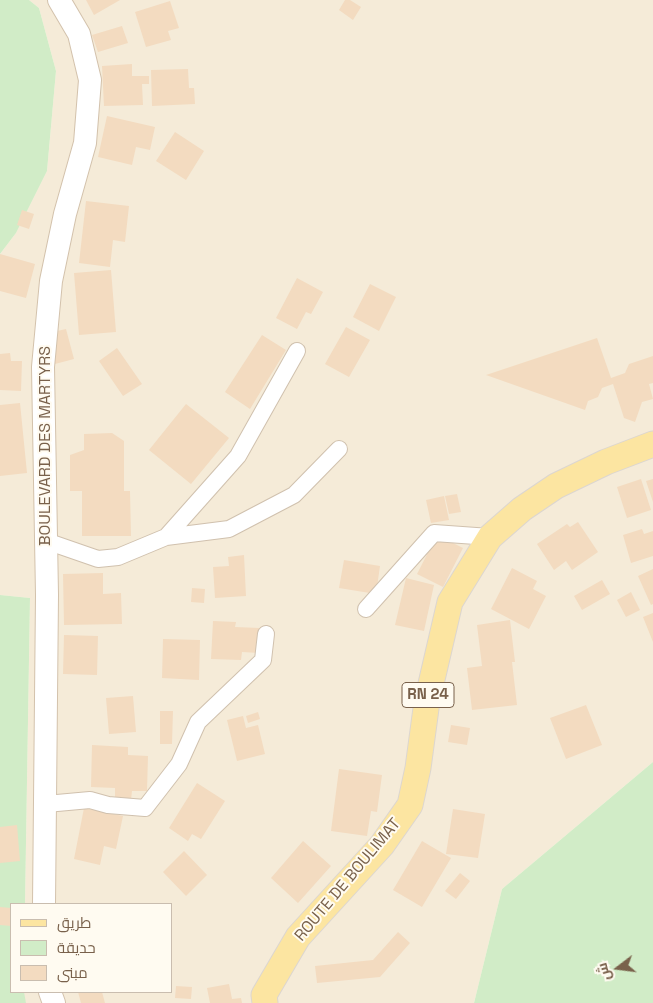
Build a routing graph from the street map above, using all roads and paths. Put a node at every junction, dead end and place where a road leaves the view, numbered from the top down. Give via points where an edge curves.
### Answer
1 (59, 0) edge
2 (297, 351) dead end
3 (653, 444) edge
4 (339, 449) dead end
5 (166, 537) junction
6 (490, 538) junction
7 (46, 541) junction
8 (366, 610) dead end
9 (266, 634) dead end
10 (46, 804) junction
11 (44, 903) edge
12 (265, 1003) edge

1 - 7 main road, BOULEVARD DES MARTYRS via 79,34 90,80 85,143 51,281 43,368
2 - 5 street via 238,456
3 - 6 main road, ROUTE DE BOULIMAT / RN 24 via 556,486 522,509
4 - 5 street via 294,496 229,529
5 - 7 street via 118,557 98,559
6 - 8 street via 434,533
6 - 12 main road, ROUTE DE BOULIMAT / RN 24 via 450,602 427,701 410,805 382,845 298,937 264,995
7 - 10 main road, BOULEVARD DES MARTYRS
9 - 10 street via 263,660 198,722 180,764 145,808 90,800
10 - 11 main road, BOULEVARD DES MARTYRS

